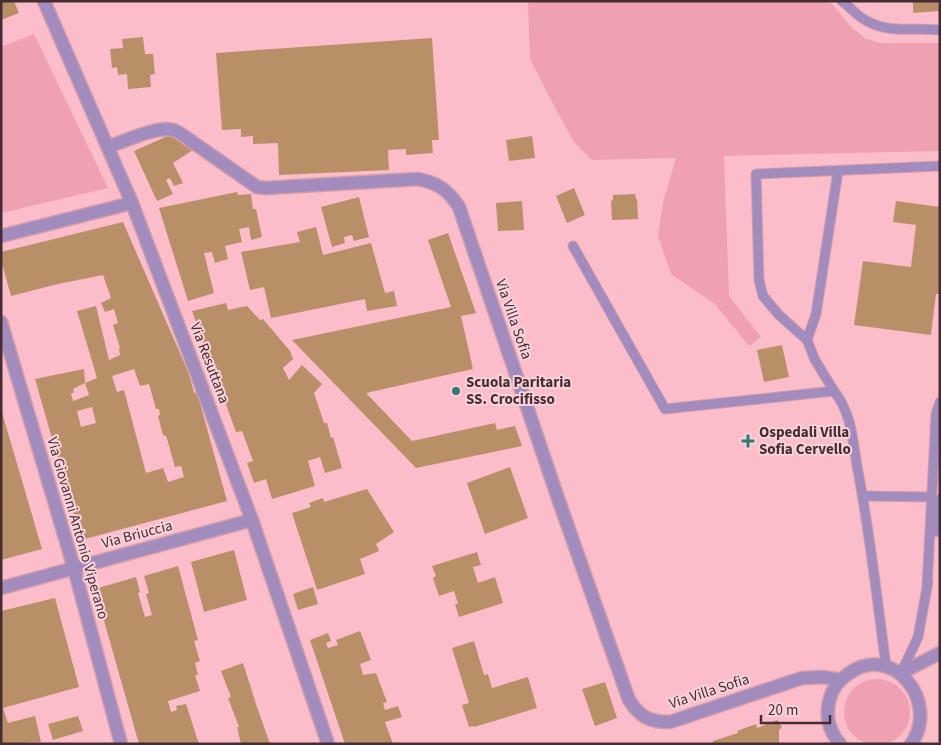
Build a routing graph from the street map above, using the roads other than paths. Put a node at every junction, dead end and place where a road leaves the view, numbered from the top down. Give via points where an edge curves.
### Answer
1 (44, 1) edge
2 (842, 1) edge
3 (940, 30) edge
4 (108, 147) junction
5 (940, 166) edge
6 (838, 171) junction
7 (132, 203) junction
8 (1, 236) edge
9 (573, 246) dead end
10 (1, 322) edge
11 (806, 340) junction
12 (834, 391) junction
13 (940, 402) edge
14 (863, 496) junction
15 (936, 498) edge
16 (252, 520) junction
17 (74, 568) junction
18 (1, 588) edge
19 (940, 653) edge
20 (886, 666) junction
21 (901, 673) junction
22 (840, 680) junction
23 (834, 741) edge
24 (121, 744) edge
25 (328, 744) edge
26 (911, 744) edge

1 - 4 street, Via Resuttana
2 - 3 lane via 865,21 881,27
4 - 7 street, Via Resuttana
4 - 22 street, Via Villa Sofia via 155,131 174,130 257,187 418,179 442,186 459,207 560,504 629,700 636,710 646,718 670,722 802,678
5 - 6 lane
6 - 11 lane via 816,314
6 - 11 lane via 756,174 759,280 763,296
7 - 8 street
7 - 16 street, Via Resuttana
9 - 12 lane via 665,409
10 - 17 street, Via Giovanni Antonio Viperano
11 - 12 lane
12 - 14 lane via 843,402 848,418
13 - 15 lane via 936,414
14 - 15 lane
14 - 20 lane
15 - 21 lane via 927,588 918,637
16 - 17 street, Via Briuccia
16 - 25 street, Via Resuttana
17 - 18 street, Via Briuccia
17 - 24 street, Via Giovanni Antonio Viperano
19 - 21 street
20 - 21 street
20 - 22 street via 862,667
21 - 26 street via 914,685 922,702 923,720
22 - 23 street via 828,706

